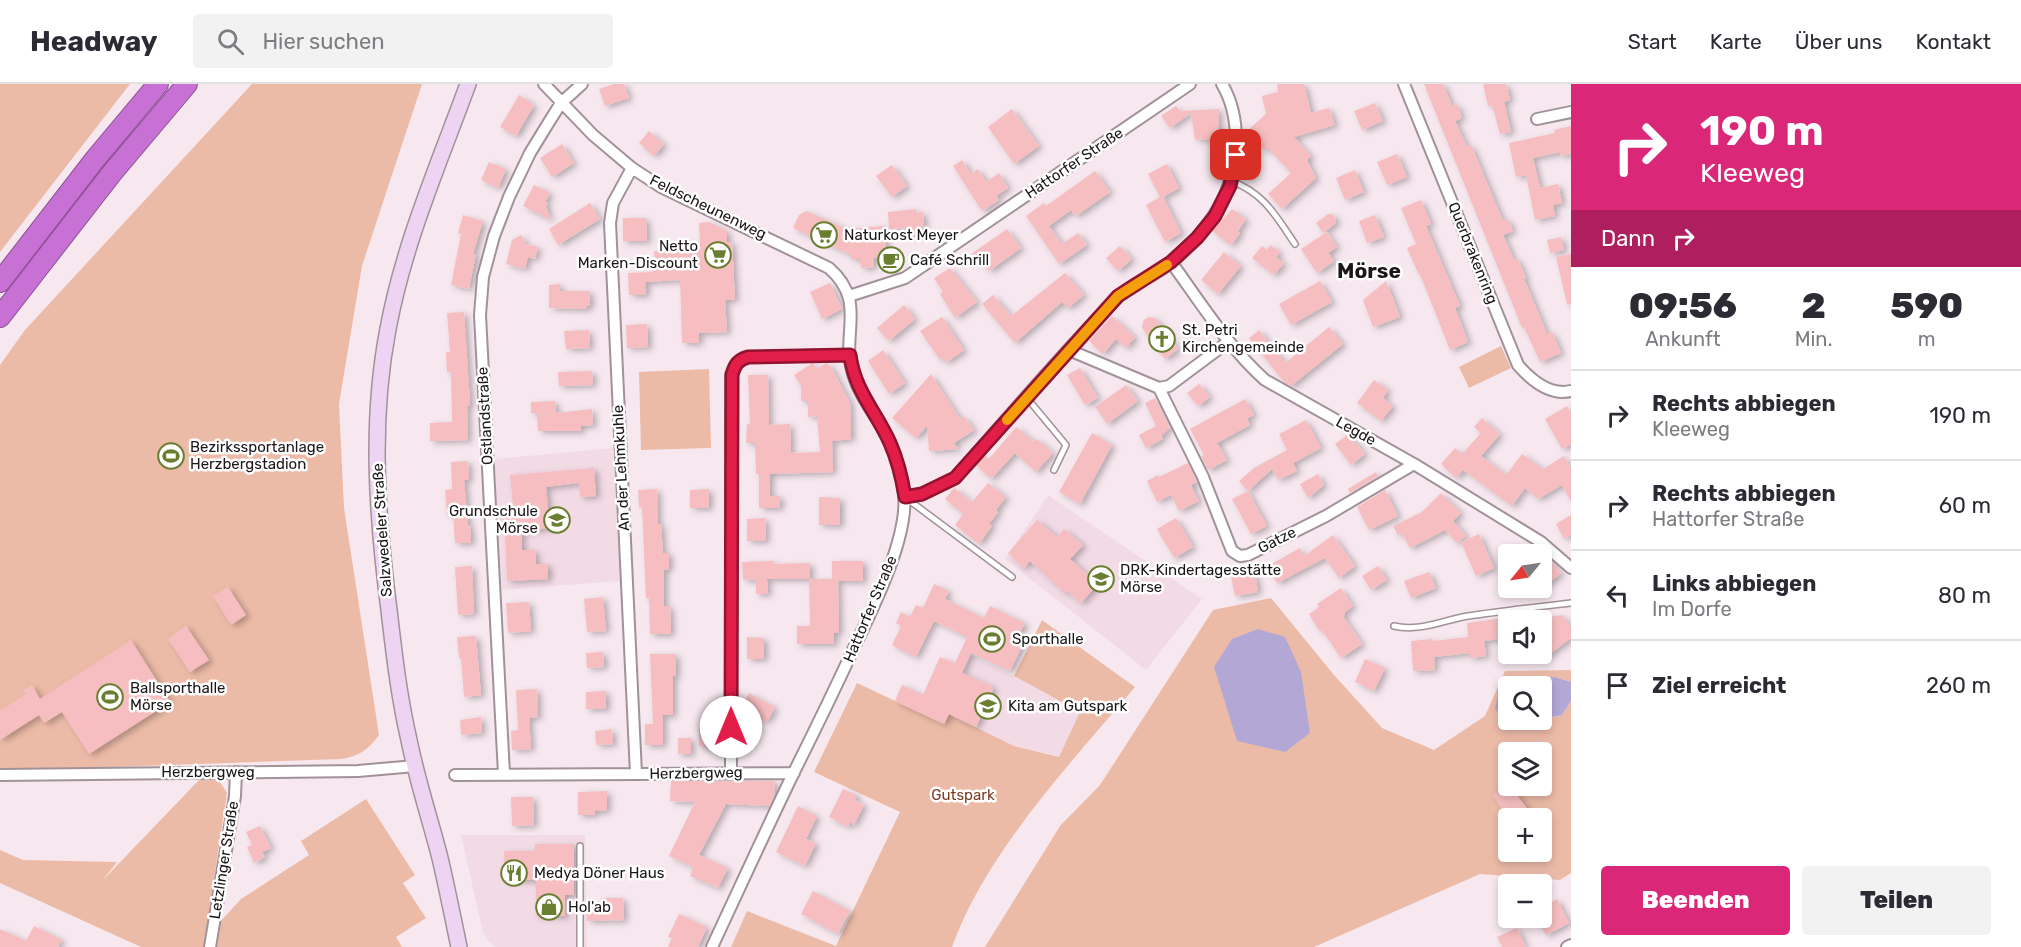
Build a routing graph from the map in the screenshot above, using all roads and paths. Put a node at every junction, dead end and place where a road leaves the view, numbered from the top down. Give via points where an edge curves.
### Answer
1 (158, 84) edge
2 (187, 84) edge
3 (468, 84) edge
4 (544, 84) edge
5 (582, 84) edge
6 (1190, 84) edge
7 (1222, 84) edge
8 (1404, 84) edge
9 (561, 103) junction
10 (1571, 112) edge
11 (1537, 119) dead end
12 (632, 168) junction
13 (1231, 181) junction
14 (1295, 244) dead end
15 (1171, 262) junction
16 (0, 282) edge
17 (849, 296) junction
18 (0, 317) edge
19 (1228, 342) junction
20 (1069, 350) junction
21 (850, 355) junction
22 (1159, 388) junction
23 (1571, 391) edge
24 (1027, 398) junction
25 (1414, 464) junction
26 (1054, 470) dead end
27 (905, 497) junction
28 (1571, 568) edge
29 (1012, 577) dead end
30 (1571, 603) edge
31 (1394, 626) dead end
32 (415, 766) junction
33 (236, 772) junction
34 (731, 772) junction
35 (794, 773) junction
36 (504, 774) junction
37 (636, 774) junction
38 (0, 775) edge
39 (455, 775) dead end
40 (580, 846) dead end
41 (1571, 945) edge
42 (210, 947) edge
43 (459, 947) edge
44 (580, 947) edge
45 (712, 947) edge
46 (1567, 947) edge

1 - 16 highway
2 - 18 highway via 111,173
3 - 32 street, Salzwedeler Straße via 415,224 380,376 377,499 381,546 399,687
4 - 9 street, Feldscheunenweg
5 - 9 street, Ostlandstraße
6 - 17 street, Hattorfer Straße via 905,278
7 - 13 street via 1236,124
8 - 23 street, Querbrakenring via 1518,364 1533,381 1550,390
9 - 12 street, Feldscheunenweg
9 - 36 street, Ostlandstraße via 530,153 494,236 483,277 480,315
10 - 11 street
12 - 17 street, Feldscheunenweg via 661,187 829,268 841,279
12 - 37 street, An der Lehmkuhle via 613,202 610,223
13 - 14 lane via 1245,186 1268,204
13 - 15 street via 1215,216
15 - 19 street, Legde
15 - 20 street via 1118,296
17 - 21 street, Hattorfer Straße
19 - 22 street via 1169,386
19 - 25 street, Legde via 1265,381
20 - 22 street
20 - 24 street
21 - 27 street, Hattorfer Straße via 852,374 893,451
21 - 34 street via 748,357 735,365 732,375
22 - 25 street, Gatze via 1203,477 1232,551 1240,556 1326,516
24 - 26 lane via 1066,445
24 - 27 street via 955,478 922,494
25 - 28 street, Legde via 1541,542
27 - 29 lane
27 - 35 street, Hattorfer Straße via 901,529 886,577
30 - 31 lane via 1405,629
32 - 33 street, Herzbergweg via 358,771
32 - 43 street, Salzwedeler Straße
33 - 38 street, Herzbergweg
33 - 42 street, Letzlinger Straße
34 - 35 street, Herzbergweg
34 - 37 street, Herzbergweg
35 - 45 street, Hattorfer Straße
36 - 37 street, Herzbergweg
36 - 39 street, Herzbergweg
40 - 44 lane
41 - 46 street

